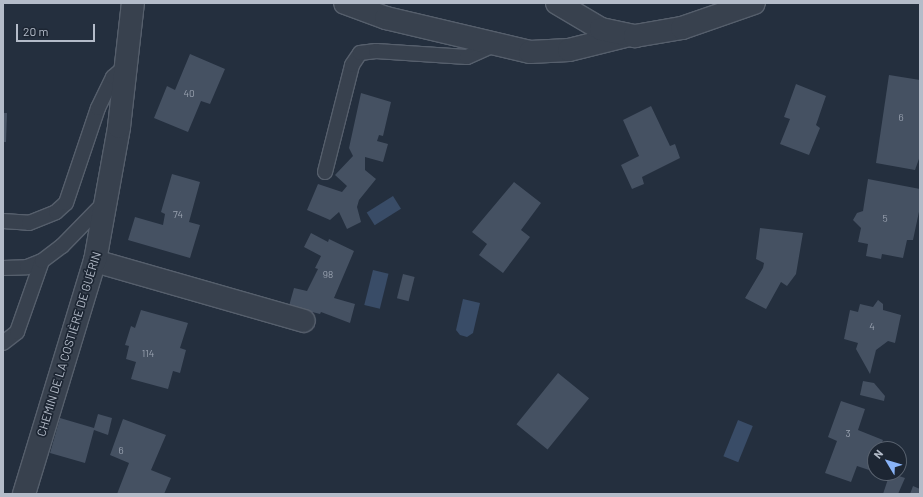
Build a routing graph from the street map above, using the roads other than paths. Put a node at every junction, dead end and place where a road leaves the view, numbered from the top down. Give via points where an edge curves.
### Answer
1 (133, 3) edge
2 (346, 3) edge
3 (557, 3) edge
4 (754, 3) edge
5 (625, 36) junction
6 (494, 45) junction
7 (125, 68) junction
8 (325, 172) dead end
9 (106, 201) junction
10 (3, 221) edge
11 (42, 261) junction
12 (95, 261) junction
13 (3, 268) edge
14 (304, 321) dead end
15 (3, 343) edge
16 (24, 494) edge

1 - 7 street, CHEMIN DE LA COSTIÈRE DE GUÉRIN
2 - 6 street via 386,18
3 - 5 street via 601,29
4 - 5 street via 682,28 651,35
5 - 6 street via 552,52 530,52
6 - 8 lane via 467,57 376,51 360,53 352,65
7 - 9 street, CHEMIN DE LA COSTIÈRE DE GUÉRIN via 119,127
7 - 10 lane via 113,77 98,108 66,203 41,220 29,223
9 - 11 lane via 62,246
9 - 12 street, CHEMIN DE LA COSTIÈRE DE GUÉRIN
11 - 13 lane via 27,266
11 - 15 lane via 17,332
12 - 14 street
12 - 16 street, CHEMIN DE LA COSTIÈRE DE GUÉRIN

